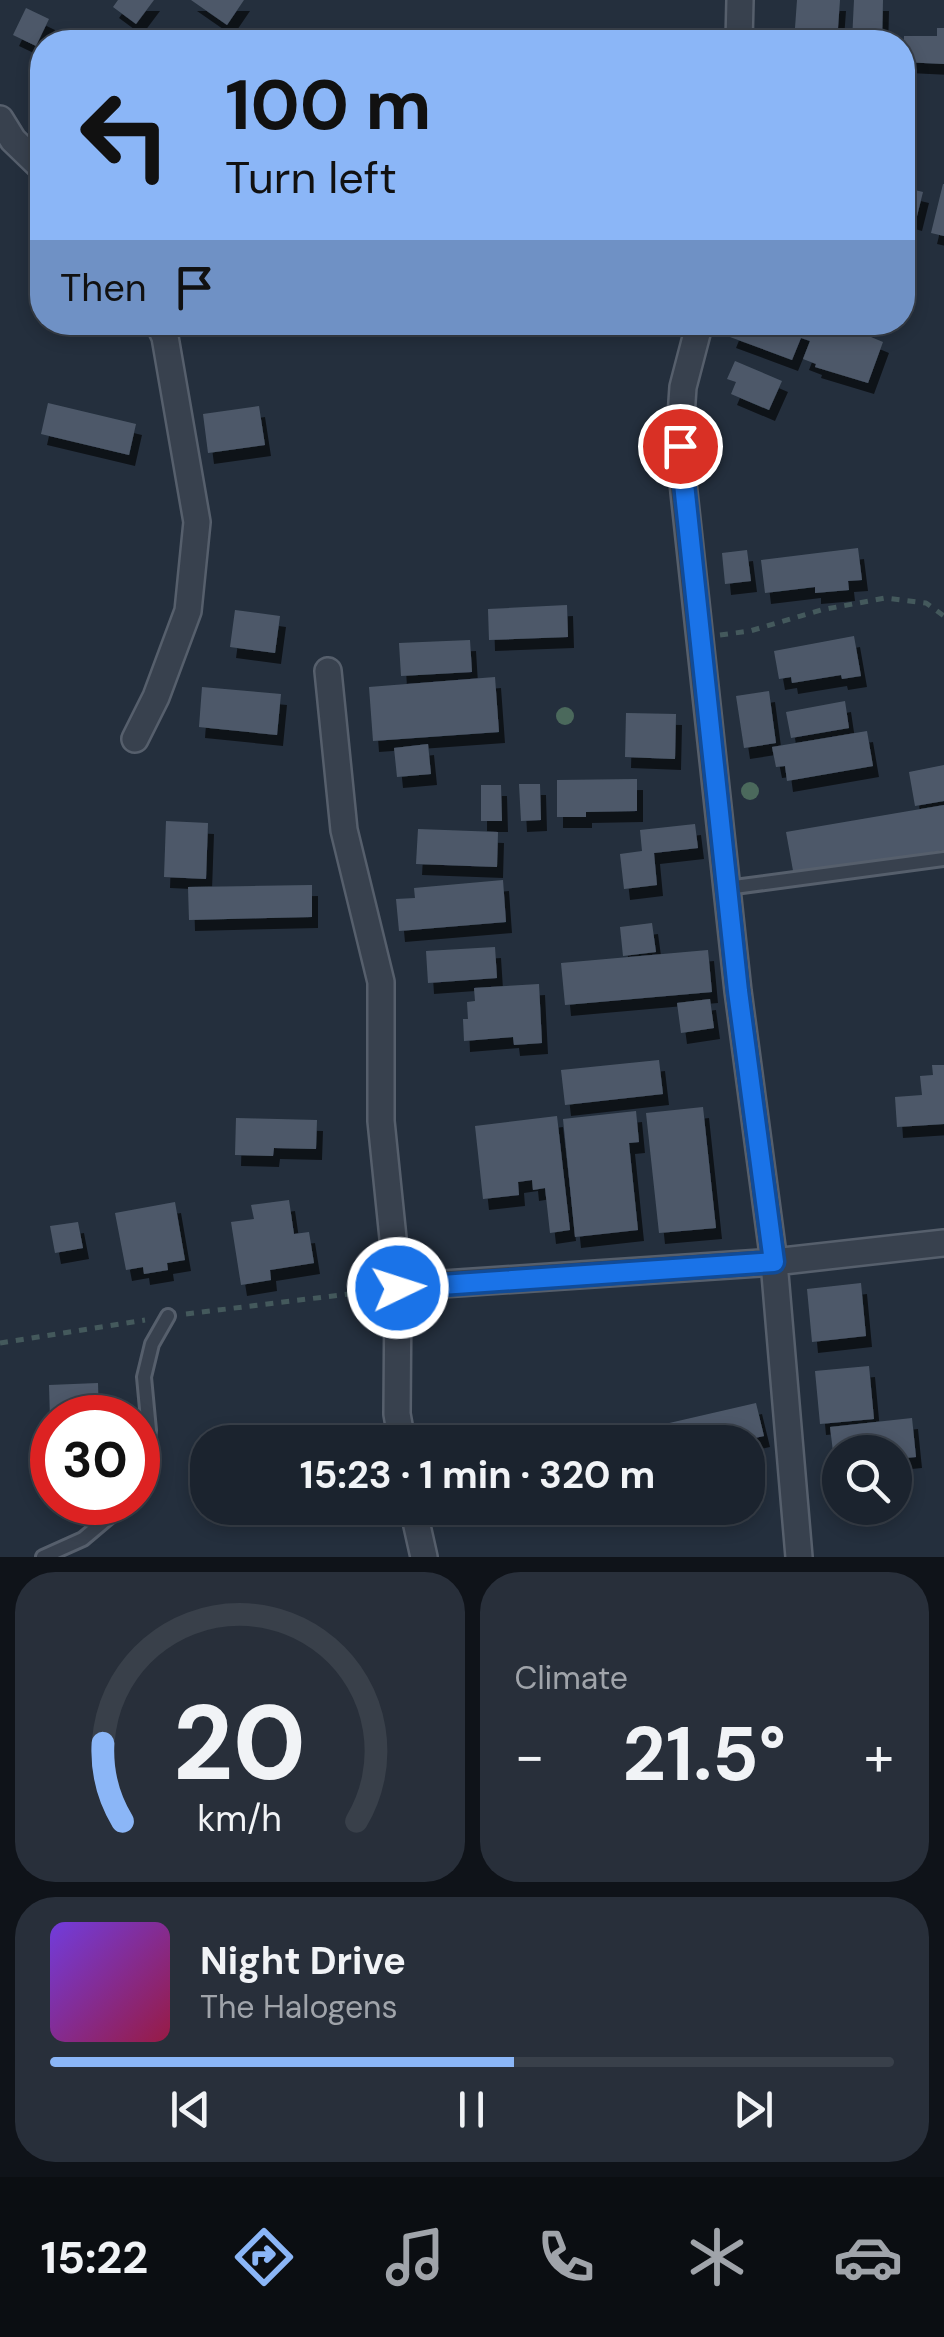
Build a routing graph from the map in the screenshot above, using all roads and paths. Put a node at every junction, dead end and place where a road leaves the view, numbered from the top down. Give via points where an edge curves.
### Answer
1 (740, 0) edge
2 (740, 30) edge
3 (0, 119) edge
4 (30, 156) edge
5 (164, 335) edge
6 (697, 335) edge
7 (944, 616) edge
8 (700, 637) junction
9 (328, 671) dead end
10 (135, 739) dead end
11 (944, 859) edge
12 (727, 888) junction
13 (944, 1243) edge
14 (774, 1262) junction
15 (398, 1288) junction
16 (168, 1316) junction
17 (0, 1344) edge
18 (146, 1395) edge
19 (399, 1425) edge
20 (100, 1525) edge
21 (416, 1525) edge
22 (43, 1557) edge
23 (424, 1557) edge
24 (798, 1557) edge

1 - 2 street
3 - 4 street
5 - 10 street via 197,522 188,611
6 - 8 street via 683,387 680,446
7 - 8 path via 926,603 885,598
8 - 12 street
9 - 15 street via 344,830 381,982 380,1121
11 - 12 lane
12 - 14 street
13 - 14 street
14 - 15 street
14 - 24 street
15 - 16 path
15 - 19 street
16 - 17 path
16 - 18 lane via 152,1344
20 - 22 lane
21 - 23 street

